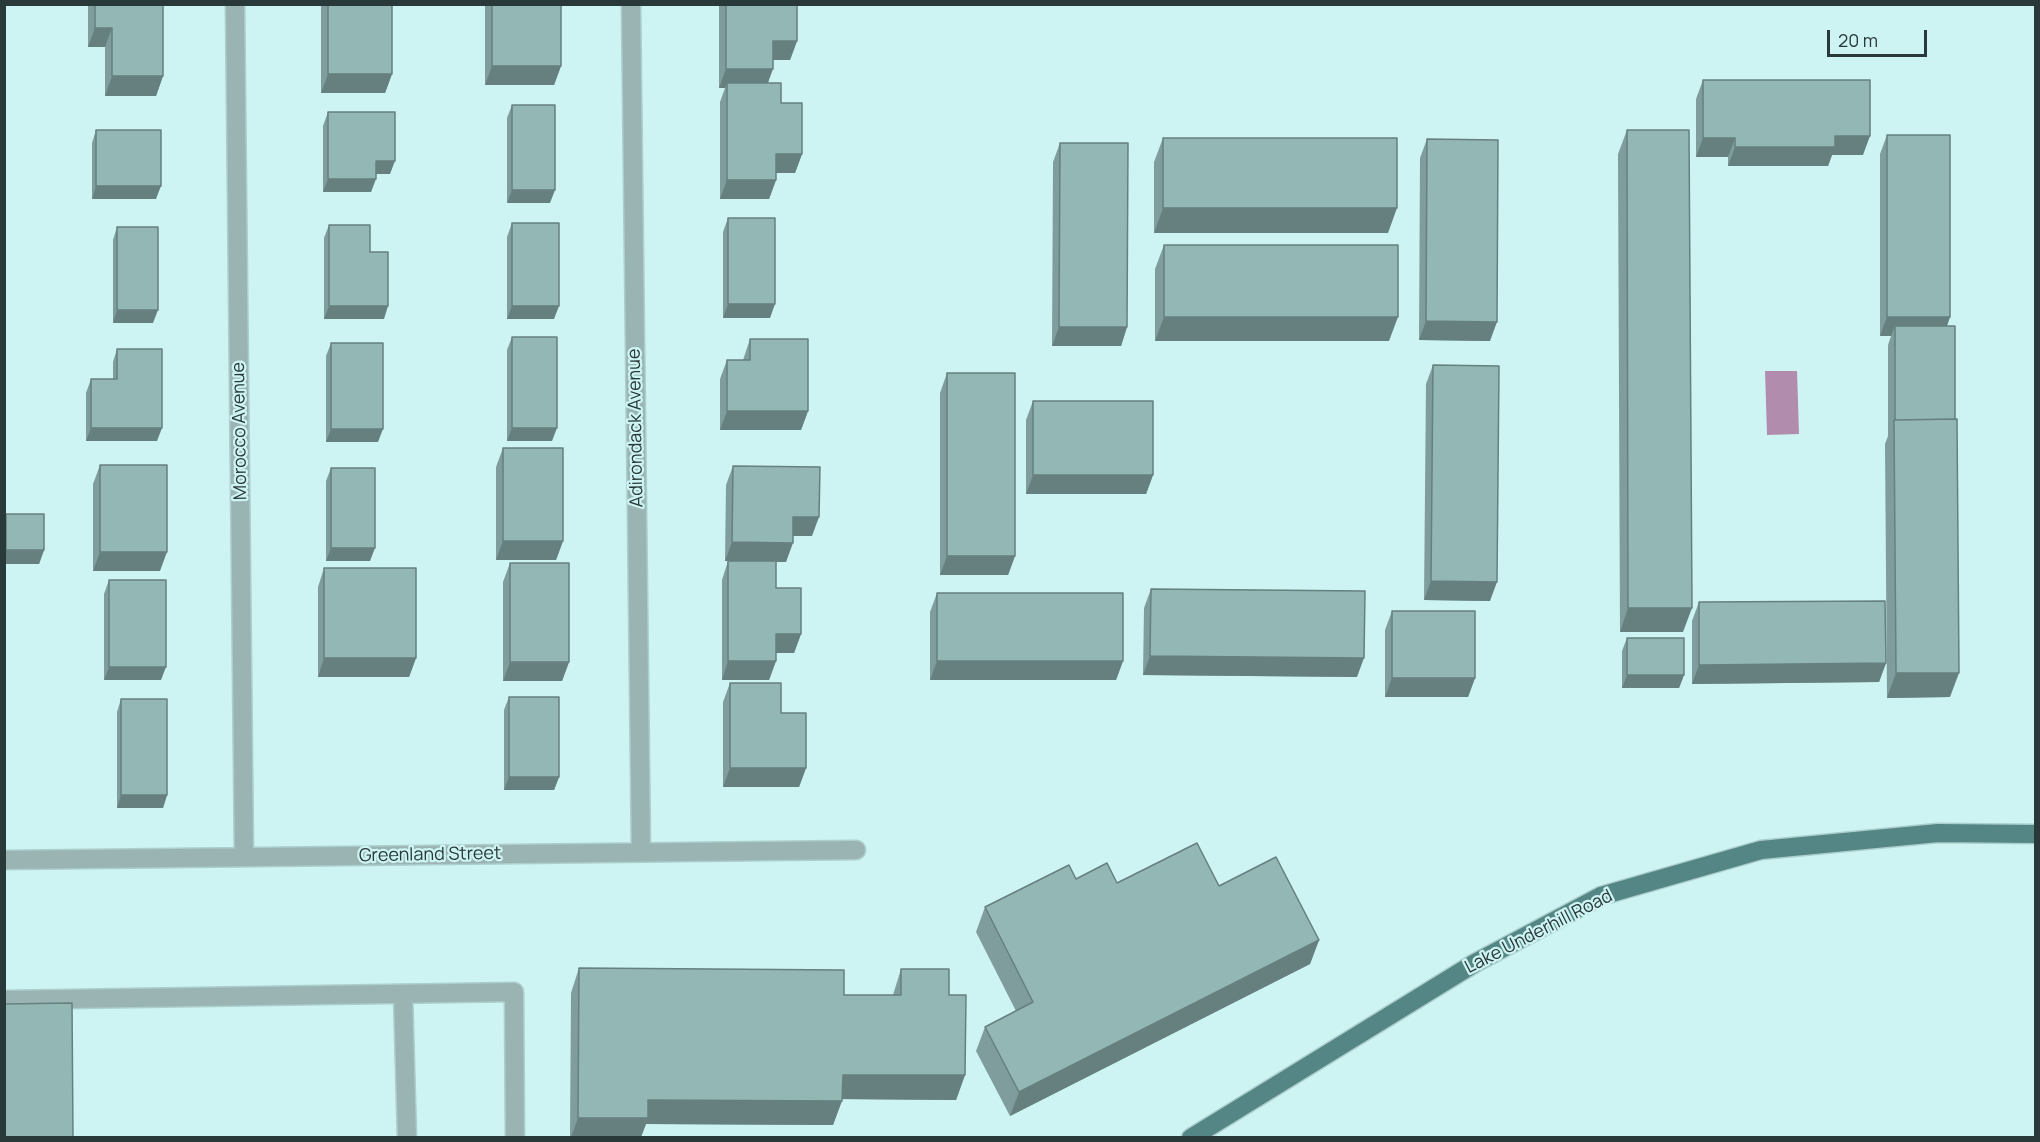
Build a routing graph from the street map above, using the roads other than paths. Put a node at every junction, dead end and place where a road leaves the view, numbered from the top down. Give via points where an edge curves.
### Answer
1 (236, 4) edge
2 (631, 4) edge
3 (2036, 834) edge
4 (856, 850) dead end
5 (641, 852) junction
6 (244, 857) junction
7 (4, 860) edge
8 (403, 994) junction
9 (4, 1000) edge
10 (407, 1137) edge
11 (515, 1137) edge
12 (1191, 1137) edge

1 - 6 street, Morocco Avenue
2 - 5 street, Adirondack Avenue
3 - 12 main road, Lake Underhill Road via 1938,833 1761,850 1601,896 1475,963
4 - 5 street, Greenland Street
5 - 6 street, Greenland Street
6 - 7 street, Greenland Street
8 - 9 street
8 - 10 street
8 - 11 street via 514,992

